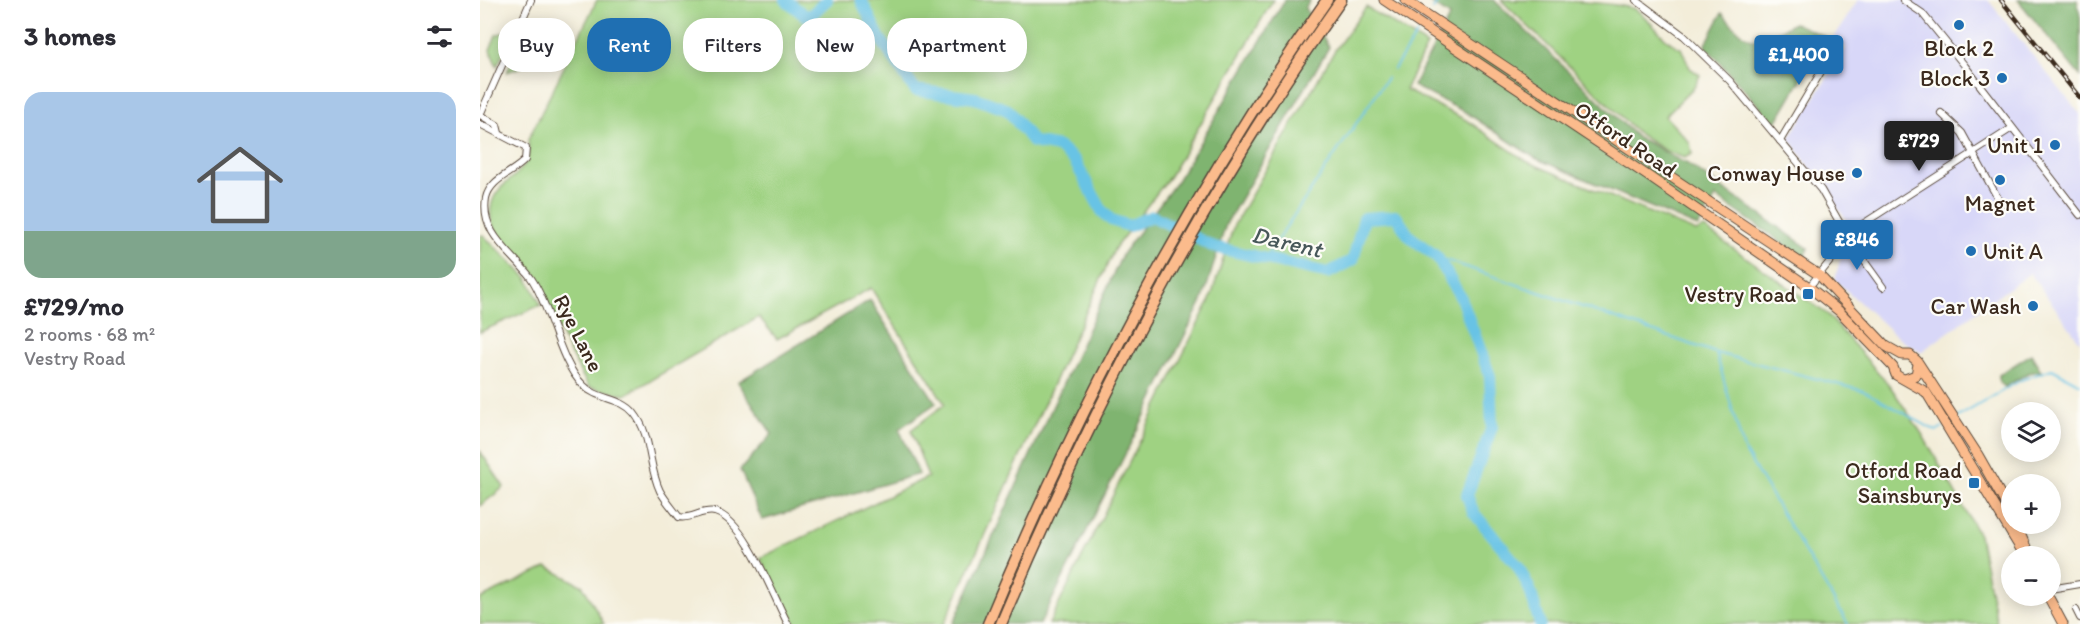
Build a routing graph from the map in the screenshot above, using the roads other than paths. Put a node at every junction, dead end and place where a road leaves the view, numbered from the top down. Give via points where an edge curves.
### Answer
1 (531, 0) edge
2 (1327, 0) edge
3 (1341, 0) edge
4 (1384, 0) edge
5 (1404, 0) edge
6 (1636, 0) edge
7 (1903, 0) edge
8 (1838, 43) dead end
9 (1941, 113) dead end
10 (480, 115) edge
11 (480, 124) edge
12 (2012, 128) junction
13 (499, 133) junction
14 (1780, 141) junction
15 (1972, 154) junction
16 (1205, 201) junction
17 (2001, 204) dead end
18 (2080, 215) edge
19 (1850, 241) junction
20 (1819, 275) junction
21 (1809, 287) junction
22 (1883, 287) dead end
23 (1902, 355) junction
24 (1918, 364) junction
25 (1893, 367) junction
26 (1905, 380) junction
27 (2001, 496) edge
28 (2019, 546) edge
29 (2080, 584) edge
30 (2061, 587) edge
31 (2053, 606) edge
32 (2076, 610) dead end
33 (2080, 618) edge
34 (788, 624) edge
35 (988, 624) edge
36 (1001, 624) edge
37 (2063, 624) edge

1 - 10 street
2 - 16 highway via 1266,91
3 - 16 highway
4 - 21 main road, Otford Road
5 - 20 main road, Otford Road
6 - 14 street via 1707,57
7 - 12 street via 1922,13
8 - 14 street
9 - 15 street via 1962,133
10 - 13 street via 496,125
11 - 13 street, Rye Lane
12 - 15 street
12 - 18 street
13 - 34 street, Rye Lane via 523,145 527,153 489,191 487,226 532,279 582,384 634,413 648,442 660,491 679,517 712,512 732,525 751,548
14 - 19 street via 1821,190
15 - 17 street
15 - 19 street via 1858,227
16 - 35 highway via 1158,270 1080,421
16 - 36 highway via 1084,439
19 - 20 street
19 - 22 street
20 - 21 street
20 - 23 main road, Otford Road via 1886,346
21 - 25 main road, Otford Road via 1839,311
23 - 24 main road, Otford Road via 1910,355
23 - 25 main road
24 - 26 main road via 1916,375
24 - 27 main road, Otford Road
25 - 26 main road, Otford Road via 1896,375
26 - 28 main road, Otford Road via 1926,392
29 - 30 street
31 - 37 main road
32 - 33 street

